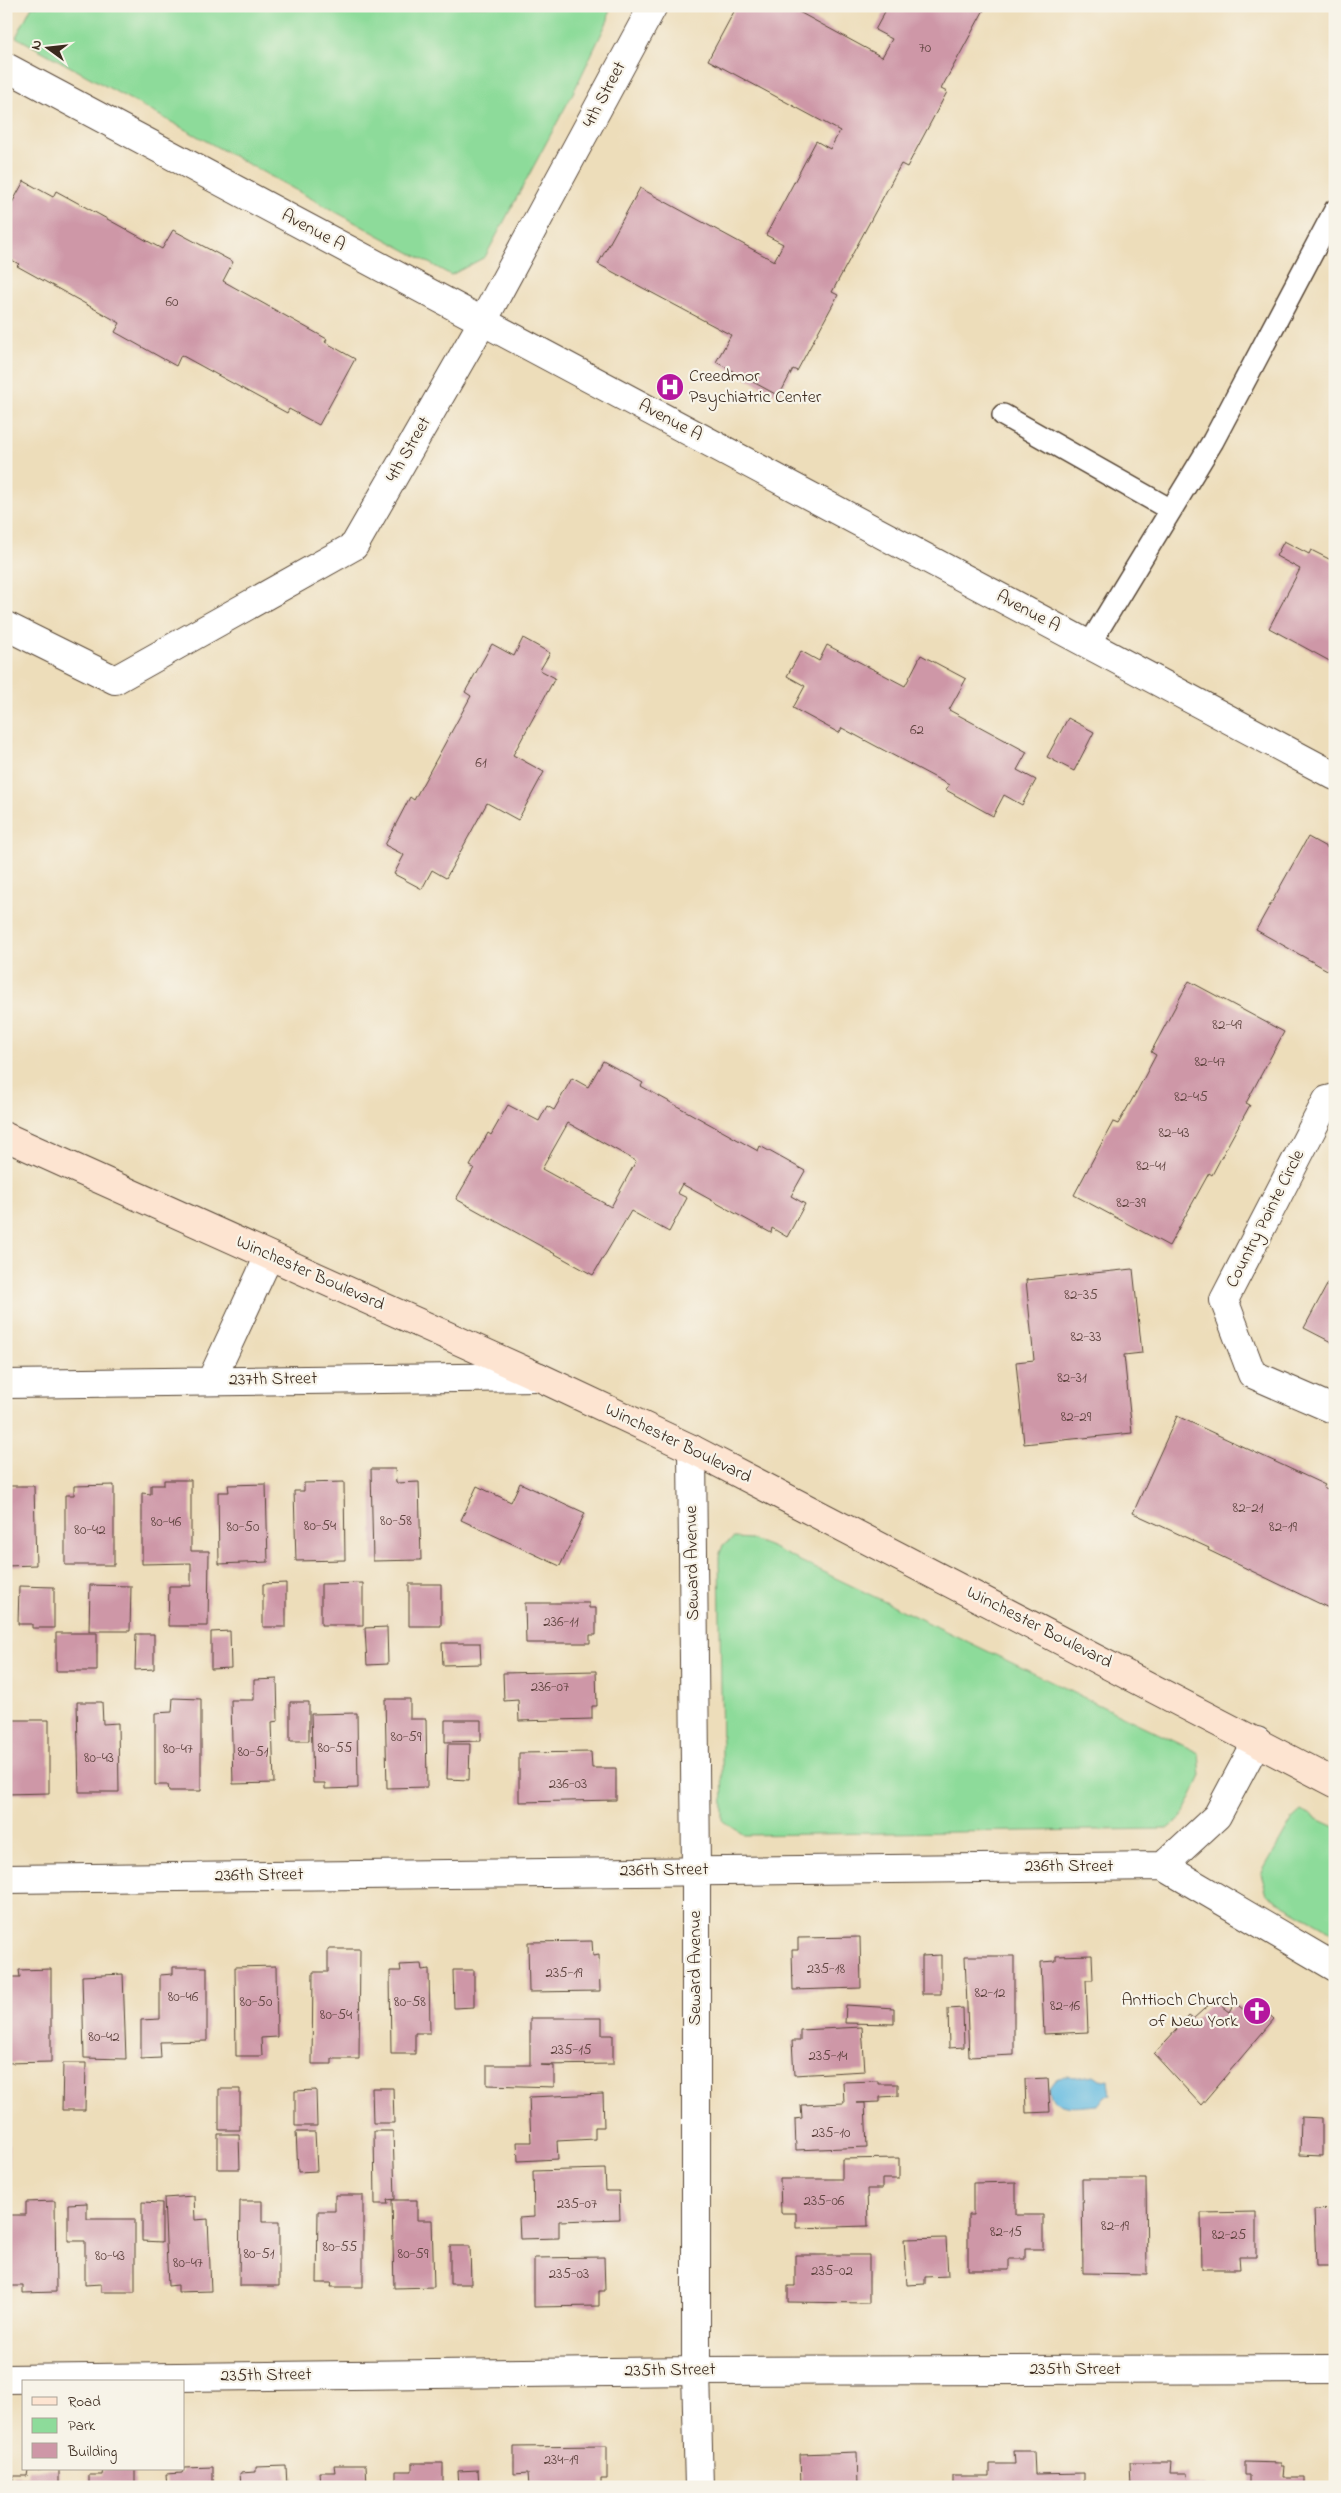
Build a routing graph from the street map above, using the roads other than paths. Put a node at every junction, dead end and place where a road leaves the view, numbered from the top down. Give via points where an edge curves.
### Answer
1 (653, 6) edge
2 (6, 67) edge
3 (1335, 210) edge
4 (483, 321) junction
5 (1003, 415) dead end
6 (1171, 510) junction
7 (6, 626) edge
8 (1088, 645) junction
9 (1335, 776) edge
10 (1335, 1098) edge
11 (6, 1137) edge
12 (269, 1256) junction
13 (539, 1377) junction
14 (211, 1381) junction
15 (6, 1384) edge
16 (1335, 1410) edge
17 (692, 1449) junction
18 (1257, 1741) junction
19 (1335, 1783) edge
20 (1163, 1866) junction
21 (696, 1870) junction
22 (6, 1879) edge
23 (1335, 1967) edge
24 (1335, 2369) edge
25 (696, 2371) junction
26 (6, 2379) edge
27 (699, 2487) edge

1 - 4 street, 4th Street
2 - 4 street, Avenue A
3 - 6 lane via 1213,441
4 - 7 street, 4th Street via 354,546 115,680
4 - 8 street, Avenue A
5 - 6 lane
6 - 8 lane
8 - 9 street, Avenue A
10 - 16 street, Country Pointe Circle via 1327,1100 1224,1300 1252,1374
11 - 12 main road, Winchester Boulevard
12 - 13 main road, Winchester Boulevard
12 - 14 street
13 - 14 street, 237th Street
13 - 17 main road, Winchester Boulevard
14 - 15 street, 237th Street
17 - 18 main road, Winchester Boulevard
17 - 21 street, Seward Avenue
18 - 19 main road, Winchester Boulevard
18 - 20 street via 1217,1816
20 - 21 street, 236th Street
20 - 23 street
21 - 22 street, 236th Street
21 - 25 street, Seward Avenue
24 - 25 street, 235th Street
25 - 26 street, 235th Street
25 - 27 street, Seward Avenue

